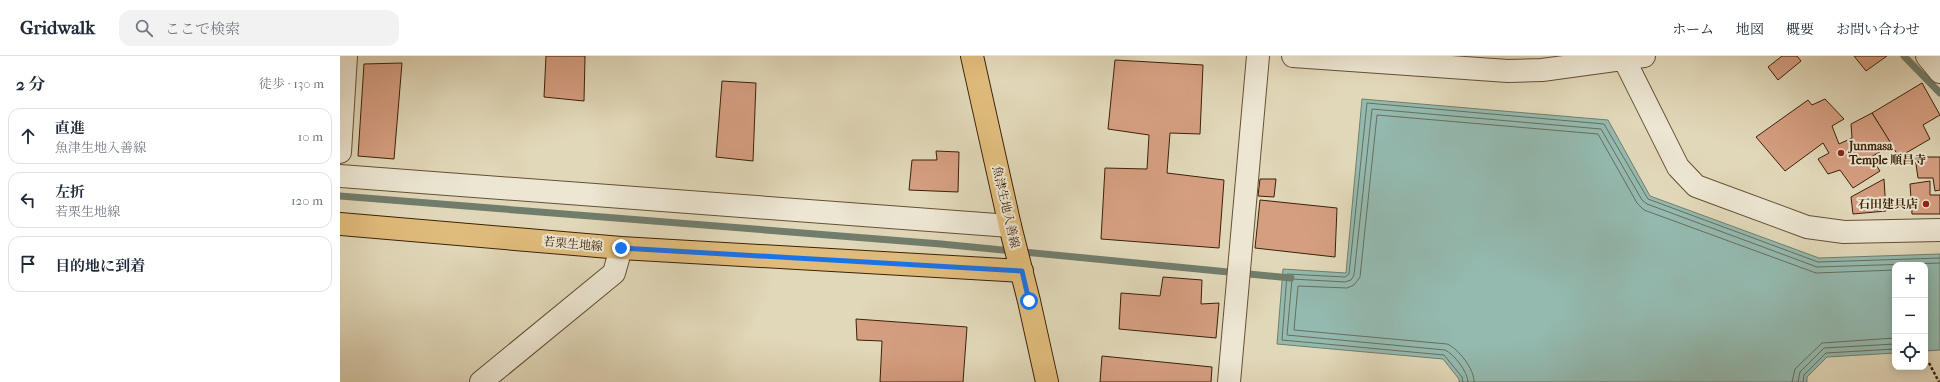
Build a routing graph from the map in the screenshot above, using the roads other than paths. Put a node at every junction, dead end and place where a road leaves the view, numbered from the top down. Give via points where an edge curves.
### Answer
1 (346, 56) edge
2 (972, 56) edge
3 (1258, 56) edge
4 (1293, 56) edge
5 (1927, 56) edge
6 (1634, 57) edge
7 (1341, 58) edge
8 (1940, 72) edge
9 (340, 152) edge
10 (340, 176) edge
11 (340, 224) edge
12 (1010, 226) junction
13 (1940, 230) edge
14 (621, 248) junction
15 (1022, 271) junction
16 (481, 382) edge
17 (1047, 382) edge
18 (1229, 382) edge

1 - 9 street
2 - 12 main road, 魚津生地入善線
3 - 18 street
4 - 7 street
5 - 8 street
6 - 7 street via 1542,70 1508,71
6 - 13 street via 1678,167 1696,186 1807,227 1844,232
10 - 12 street
11 - 14 main road, 若栗生地線
12 - 15 main road, 魚津生地入善線
14 - 15 main road, 若栗生地線
14 - 16 street via 614,273
15 - 17 main road, 魚津生地入善線

